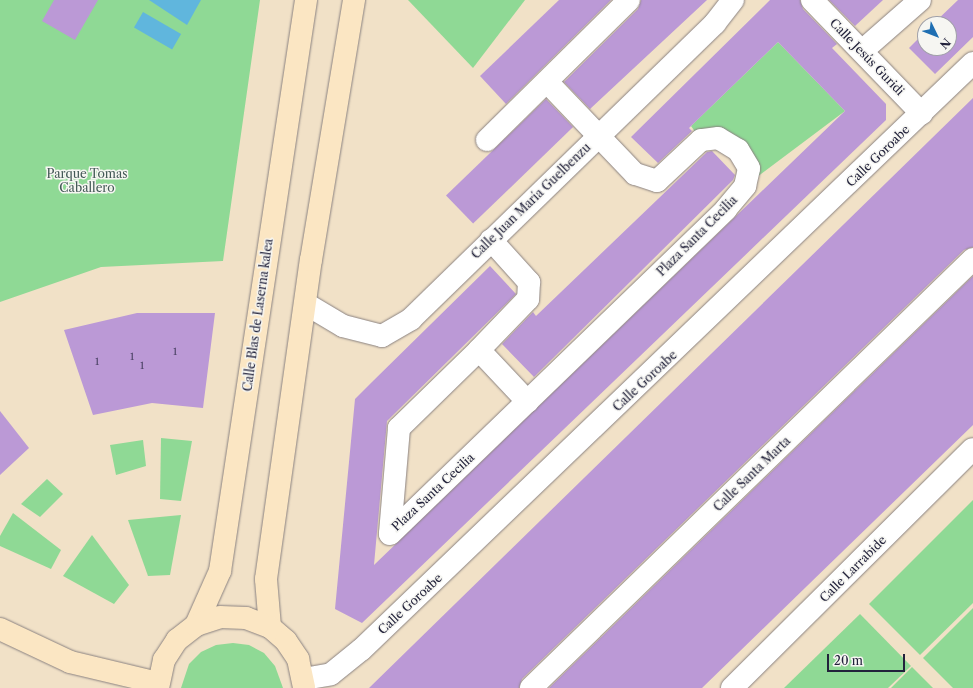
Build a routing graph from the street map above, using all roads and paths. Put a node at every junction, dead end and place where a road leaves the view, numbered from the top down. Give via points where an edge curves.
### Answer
1 (306, 0) edge
2 (354, 0) edge
3 (629, 0) edge
4 (733, 0) edge
5 (812, 0) edge
6 (920, 0) edge
7 (862, 51) junction
8 (973, 63) edge
9 (547, 82) junction
10 (922, 114) junction
11 (598, 135) junction
12 (488, 140) dead end
13 (491, 240) junction
14 (973, 259) edge
15 (306, 304) junction
16 (479, 350) junction
17 (528, 402) junction
18 (973, 449) edge
19 (196, 625) junction
20 (270, 627) junction
21 (0, 629) edge
22 (304, 684) edge
23 (158, 686) edge
24 (531, 688) edge
25 (732, 688) edge

1 - 19 main road, Calle Blas de Laserna kalea via 220,571
2 - 15 main road
3 - 9 street
4 - 11 street, Calle Juan María Guelbenzu via 715,23
5 - 7 street, Calle Jesús Guridi
6 - 7 street
7 - 10 street, Calle Jesús Guridi
8 - 10 street, Calle Goroabe
9 - 11 street
9 - 12 street
10 - 22 street, Calle Goroabe via 361,650 331,674
11 - 13 street, Calle Juan María Guelbenzu
11 - 17 street, Plaza Santa Cecilia via 635,174 657,181 701,140 718,138 738,150 749,168 745,186 726,209
13 - 15 street, Calle Juan María Guelbenzu via 411,319 382,336 343,326
13 - 16 street, Plaza Santa Cecilia via 529,282 528,299
14 - 24 street, Calle Santa Marta
15 - 20 main road via 266,579
16 - 17 street
16 - 17 street, Plaza Santa Cecilia via 399,428 390,534
18 - 25 street, Calle Larrabide
19 - 20 main road via 220,617 240,618
19 - 23 main road via 177,640 164,660
20 - 22 main road via 294,653
21 - 23 main road via 70,662

